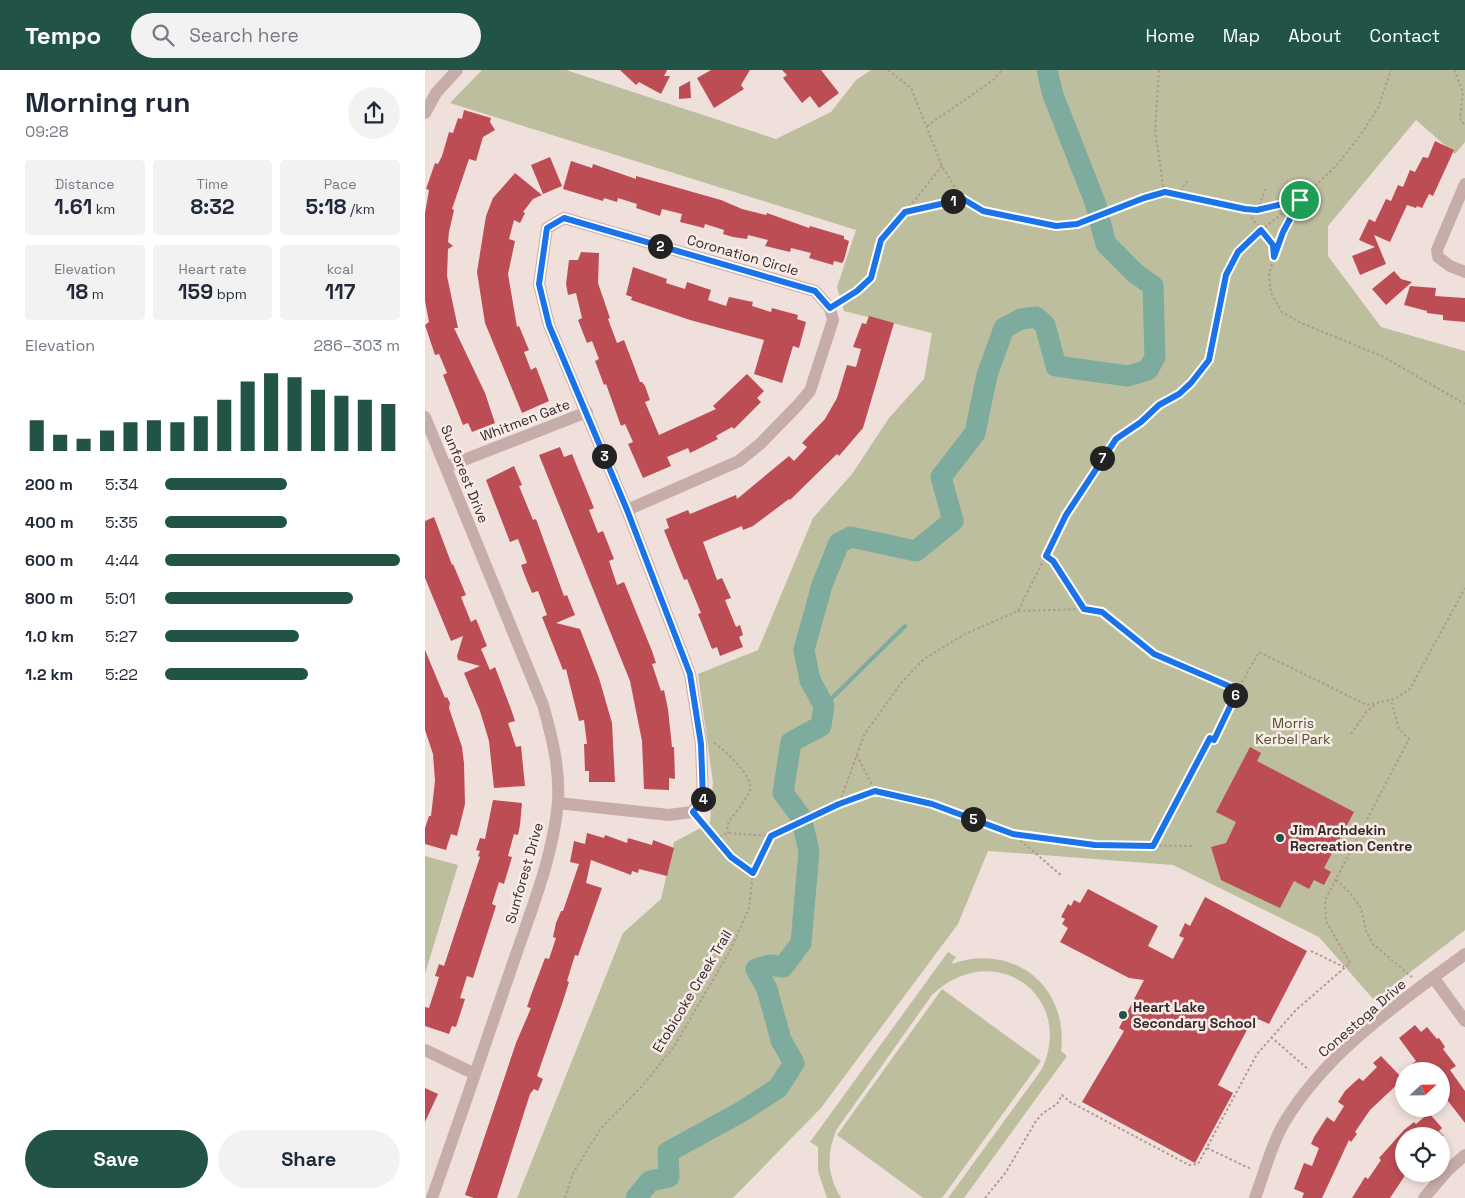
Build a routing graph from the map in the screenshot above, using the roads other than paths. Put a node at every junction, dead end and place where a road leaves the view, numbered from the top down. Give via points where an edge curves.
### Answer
1 (457, 70) edge
2 (425, 113) edge
3 (1465, 184) edge
4 (1465, 272) edge
5 (587, 412) junction
6 (425, 417) edge
7 (446, 467) junction
8 (627, 510) junction
9 (558, 803) junction
10 (1465, 954) edge
11 (1433, 977) junction
12 (1465, 1021) edge
13 (425, 1050) edge
14 (475, 1074) junction
15 (1465, 1155) edge
16 (432, 1198) edge
17 (1255, 1198) edge
18 (1424, 1198) edge

1 - 2 street via 436,93
3 - 4 street via 1438,249 1438,257
5 - 7 street, Whitmen Gate
5 - 8 street, Coronation Circle
5 - 8 street, Coronation Circle via 549,325 539,284 547,228 564,218 815,291 830,308 833,320 810,391 760,444 739,461
6 - 7 street, Sunforest Drive
7 - 9 street, Sunforest Drive via 543,706 555,747
8 - 9 street, Coronation Circle via 690,674 701,744 703,799 693,812 669,815
9 - 14 street, Sunforest Drive via 550,849
10 - 11 street, Conestoga Drive
11 - 12 street
11 - 17 street, Conestoga Drive via 1339,1053 1317,1078 1284,1124
13 - 14 street
14 - 16 street, Sunforest Drive
15 - 18 street

